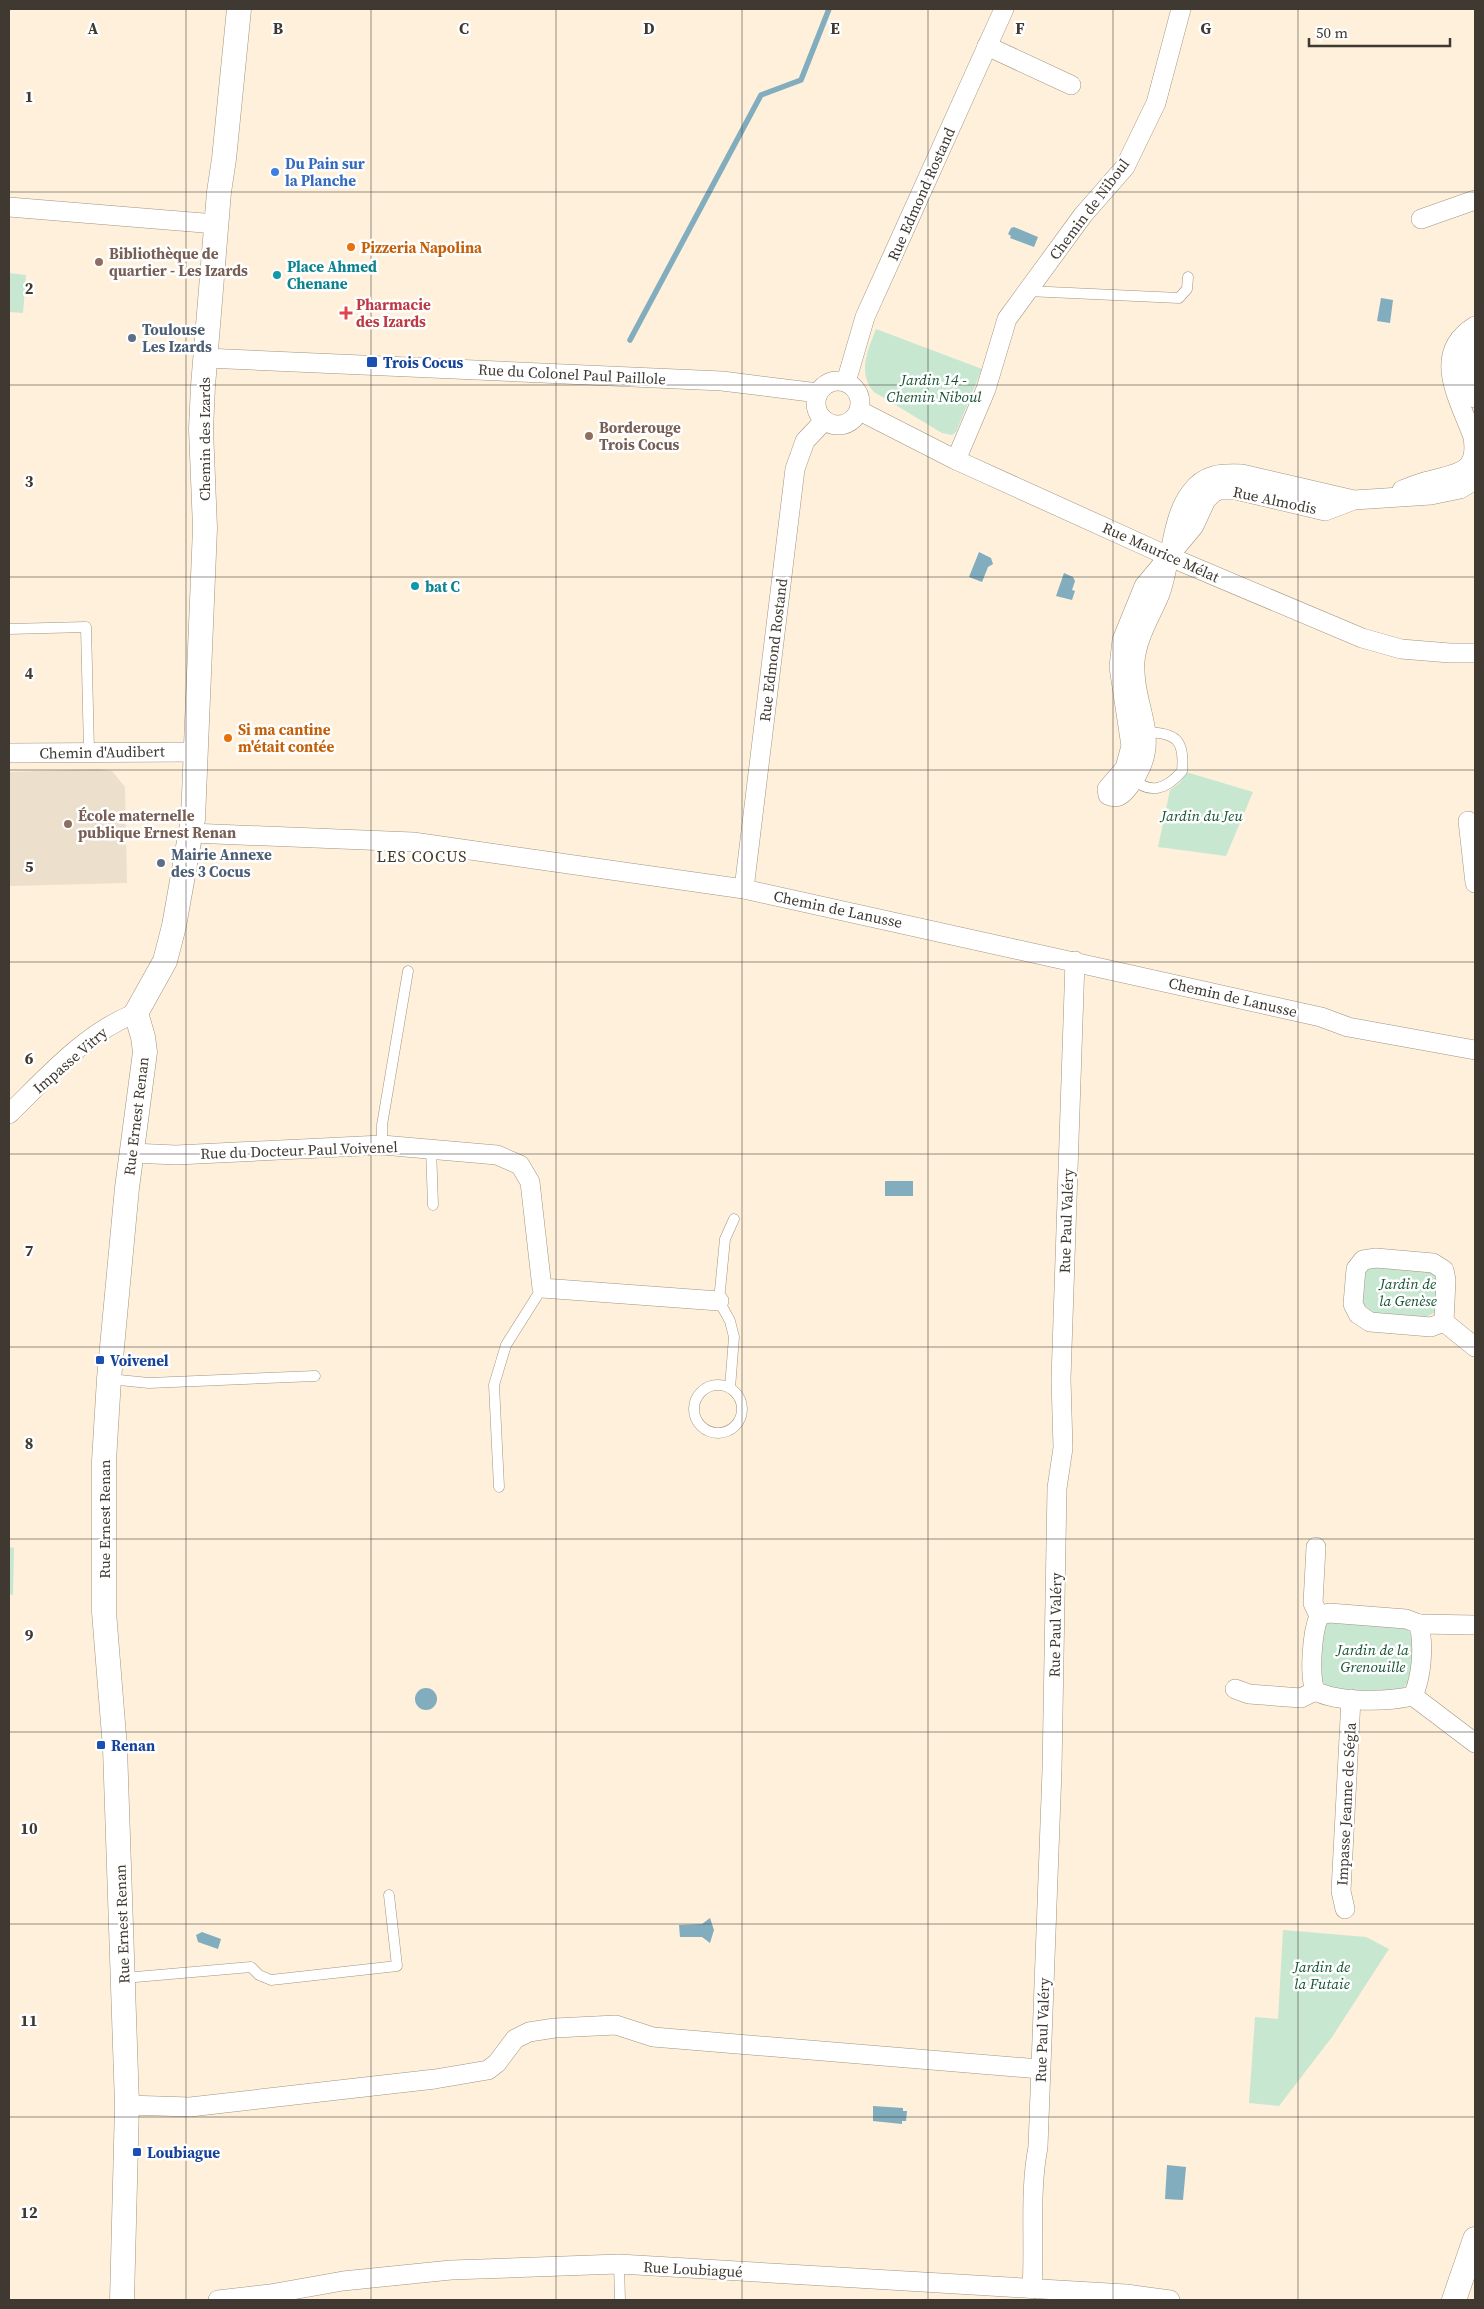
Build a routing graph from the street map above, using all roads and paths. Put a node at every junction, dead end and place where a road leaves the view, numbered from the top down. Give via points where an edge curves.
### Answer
1 (239, 9) edge
2 (1004, 9) edge
3 (1181, 9) edge
4 (987, 46) junction
5 (1071, 85) dead end
6 (1475, 200) edge
7 (9, 207) edge
8 (1421, 219) dead end
9 (216, 224) junction
10 (1188, 277) dead end
11 (1027, 292) junction
12 (1475, 326) edge
13 (1475, 345) edge
14 (205, 358) junction
15 (846, 382) junction
16 (818, 393) junction
17 (1475, 398) edge
18 (860, 410) junction
19 (824, 421) junction
20 (956, 460) junction
21 (1475, 480) edge
22 (1382, 497) junction
23 (1170, 556) junction
24 (9, 629) edge
25 (1134, 632) junction
26 (1475, 652) edge
27 (1147, 732) junction
28 (89, 751) junction
29 (195, 752) junction
30 (9, 753) edge
31 (1130, 774) junction
32 (1468, 821) dead end
33 (191, 833) junction
34 (1475, 883) edge
35 (744, 889) junction
36 (1075, 961) junction
37 (408, 971) dead end
38 (136, 1014) junction
39 (1475, 1050) edge
40 (10, 1112) edge
41 (382, 1145) junction
42 (431, 1148) junction
43 (132, 1153) junction
44 (434, 1205) dead end
45 (734, 1218) dead end
46 (542, 1288) junction
47 (719, 1301) junction
48 (1444, 1322) junction
49 (1475, 1347) edge
50 (315, 1376) dead end
51 (109, 1379) junction
52 (730, 1388) junction
53 (499, 1487) dead end
54 (1316, 1547) dead end
55 (1319, 1616) junction
56 (1418, 1624) junction
57 (1475, 1625) edge
58 (1235, 1689) dead end
59 (1316, 1691) junction
60 (1413, 1696) junction
61 (1351, 1699) junction
62 (1475, 1743) edge
63 (389, 1895) dead end
64 (1345, 1909) dead end
65 (124, 1978) junction
66 (1040, 2069) junction
67 (127, 2105) junction
68 (1475, 2239) edge
69 (619, 2264) junction
70 (1032, 2288) junction
71 (122, 2300) edge
72 (218, 2300) edge
73 (620, 2300) edge
74 (1170, 2300) edge
75 (1454, 2300) edge

1 - 9 street, Chemin des Izards
2 - 4 street, Rue Edmond Rostand
3 - 11 street, Chemin de Niboul via 1156,103 1124,167
4 - 5 street
4 - 15 street, Rue Edmond Rostand via 865,317
6 - 8 street
7 - 9 street
9 - 14 street, Chemin des Izards
10 - 11 lane via 1187,289 1179,298
11 - 20 street, Chemin de Niboul via 1007,319 986,389
12 - 22 street, Rue Almodis via 1456,342 1450,354 1450,368 1473,437 1473,459 1456,475 1428,480
13 - 17 street via 1466,360
14 - 16 street, Rue du Colonel Paul Paillole via 722,382
14 - 29 street, Chemin des Izards via 202,429 205,528
15 - 16 street via 830,382
15 - 18 street via 859,393
16 - 19 street via 816,408
18 - 19 street via 854,420 845,425
18 - 20 street, Rue Maurice Mélat
19 - 35 street, Rue Edmond Rostand via 805,441 795,469
20 - 23 street, Rue Maurice Mélat
21 - 22 street, Rue Almodis via 1460,489 1430,495
22 - 23 street, Rue Almodis via 1354,500 1325,510 1236,490 1219,490 1206,500 1194,526
23 - 25 street, Rue Almodis via 1144,586
23 - 26 street, Rue Maurice Mélat via 1362,638 1401,649
24 - 28 lane via 86,626
25 - 27 street via 1135,663
25 - 31 street via 1122,640 1119,667 1131,746
27 - 31 street via 1145,755
27 - 31 lane via 1165,733 1178,740 1182,750 1182,771 1166,787 1146,788
28 - 29 street, Chemin d'Audibert
28 - 30 street, Chemin d'Audibert
29 - 33 street
32 - 34 street
33 - 35 street, Chemin de Lanusse via 413,842
33 - 38 street via 165,961
35 - 36 street, Chemin de Lanusse
36 - 39 street, Chemin de Lanusse via 1321,1017 1348,1027
36 - 66 street, Rue Paul Valéry via 1061,1379 1062,1448 1057,1488 1052,1770
37 - 41 lane via 382,1125
38 - 40 street, Impasse Vitry via 114,1022 74,1053
38 - 43 street, Rue Ernest Renan via 145,1052
41 - 42 street, Rue du Docteur Paul Voivenel
41 - 43 street, Rue du Docteur Paul Voivenel via 176,1155
42 - 44 lane
42 - 46 street, Rue du Docteur Paul Voivenel via 497,1155 520,1165 530,1182
43 - 51 street, Rue Ernest Renan
45 - 47 lane via 725,1239
46 - 47 street
46 - 53 lane via 506,1344 494,1384
47 - 52 lane via 734,1337
48 - 48 street via 1446,1280 1444,1270 1433,1263 1376,1258 1363,1260 1356,1268 1353,1304 1358,1314 1370,1322 1431,1327
48 - 49 street
50 - 51 lane via 149,1383
51 - 65 street, Rue Ernest Renan via 104,1461 104,1612 115,1748
52 - 52 lane via 715,1385 697,1397 694,1404 696,1418 705,1430 720,1433 739,1421 742,1406 736,1392
54 - 55 street via 1313,1603
55 - 56 street via 1329,1613 1406,1619
55 - 59 street via 1315,1626 1312,1682
56 - 57 street
56 - 60 street via 1422,1635 1418,1685
58 - 59 street via 1249,1694 1301,1698
59 - 61 street via 1326,1696
60 - 61 street
60 - 62 street
61 - 64 street, Impasse Jeanne de Ségla via 1341,1891
63 - 65 lane via 397,1966 271,1980 251,1967
65 - 67 street, Rue Ernest Renan
66 - 67 street via 654,2037 616,2025 529,2032 515,2039 498,2063 488,2070 435,2079 190,2107
66 - 70 street, Rue Paul Valéry via 1038,2147 1033,2172 1031,2224 1035,2246
67 - 71 street, Rue Ernest Renan
68 - 75 street
69 - 70 street, Rue Loubiagué
69 - 72 street, Rue Loubiagué via 451,2270 343,2281
69 - 73 lane
70 - 74 street, Rue Loubiagué

